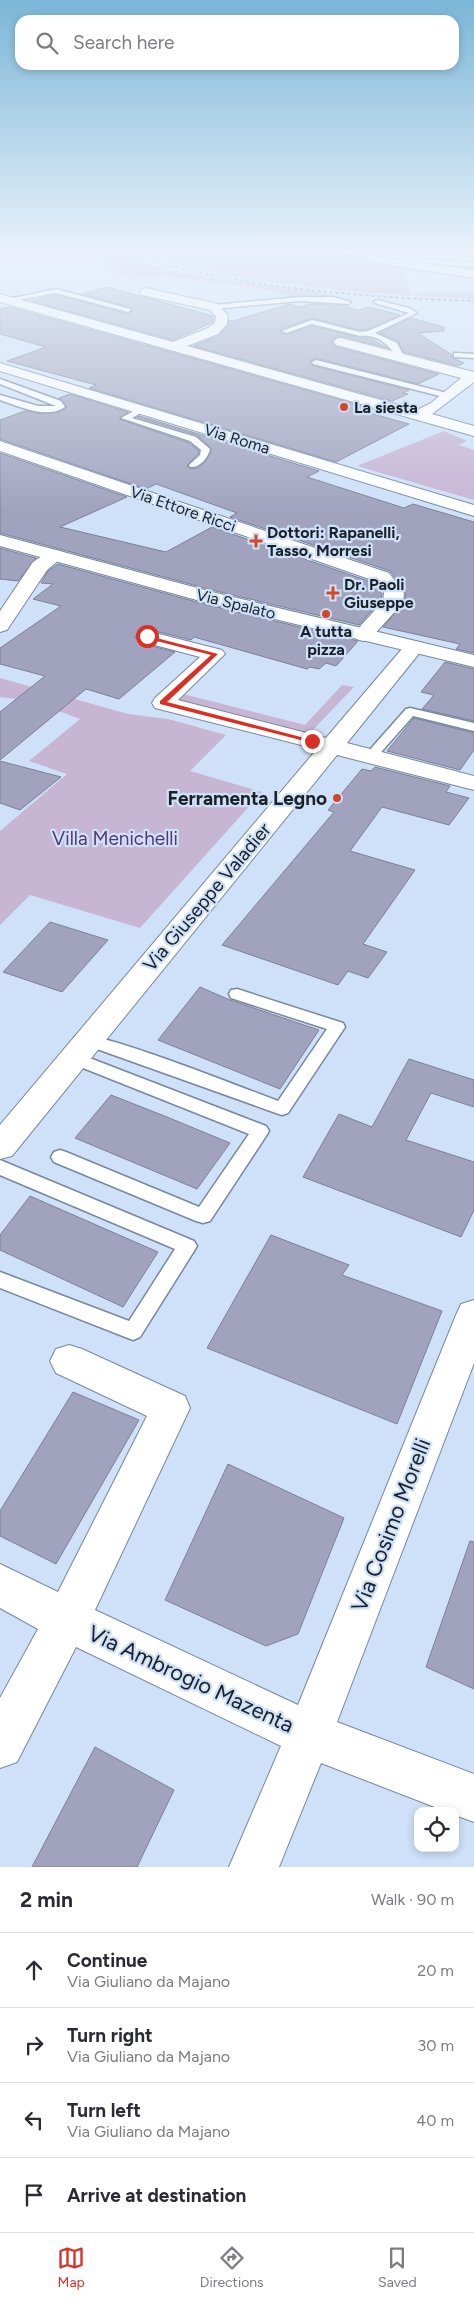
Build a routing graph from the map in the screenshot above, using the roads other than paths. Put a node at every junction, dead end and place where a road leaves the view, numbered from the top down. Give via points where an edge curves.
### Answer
1 (139, 337) edge
2 (198, 337) edge
3 (378, 337) edge
4 (342, 342) dead end
5 (174, 347) junction
6 (457, 355) dead end
7 (474, 356) edge
8 (401, 358) junction
9 (316, 362) dead end
10 (0, 367) edge
11 (472, 375) edge
12 (0, 381) edge
13 (448, 396) junction
14 (0, 397) edge
15 (16, 402) junction
16 (0, 408) edge
17 (142, 410) junction
18 (420, 415) junction
19 (474, 431) edge
20 (0, 446) edge
21 (193, 465) dead end
22 (474, 510) edge
23 (0, 540) edge
24 (55, 556) junction
25 (0, 626) edge
26 (363, 635) junction
27 (147, 636) dead end
28 (414, 647) junction
29 (474, 661) edge
30 (474, 727) edge
31 (332, 746) junction
32 (371, 756) junction
33 (474, 783) edge
34 (237, 994) dead end
35 (81, 1049) junction
36 (0, 1147) edge
37 (60, 1157) dead end
38 (0, 1167) edge
39 (0, 1280) edge
40 (474, 1315) edge
41 (69, 1361) dead end
42 (0, 1585) edge
43 (67, 1620) junction
44 (309, 1734) junction
45 (0, 1745) edge
46 (474, 1798) edge
47 (254, 1867) edge

1 - 5 street
2 - 5 street
3 - 8 lane via 394,345
4 - 8 street
5 - 18 street
6 - 7 lane
8 - 11 street
9 - 13 lane
10 - 17 street, Via Roma
11 - 13 street
12 - 15 lane via 58,403 61,407 41,409
13 - 18 street
14 - 15 lane
15 - 16 lane
17 - 21 lane via 125,418 194,440 206,448 204,456
17 - 22 street, Via Roma
18 - 19 street
20 - 26 street, Via Ettore Ricci via 382,578 394,593 393,602
23 - 24 street, Via Spalato
24 - 25 street via 40,566
24 - 26 street, Via Spalato
26 - 28 street, Via Spalato
27 - 31 street via 215,654 163,703
28 - 29 street, Via Spalato
28 - 31 street, Via Giuseppe Valadier
30 - 32 lane via 410,712
31 - 32 street
31 - 35 street, Via Giuseppe Valadier
32 - 33 street
34 - 35 lane via 337,1027 282,1109 112,1047
35 - 36 street, Via Giuseppe Valadier
35 - 37 lane via 260,1131 203,1216
38 - 39 lane via 187,1246 133,1331
40 - 44 street, Via Cosimo Morelli
41 - 43 street via 171,1408
42 - 43 street, Via Ambrogio Mazenta
43 - 44 street, Via Ambrogio Mazenta
43 - 45 street
44 - 46 street
44 - 47 street, Via Ambrogio Mazenta

